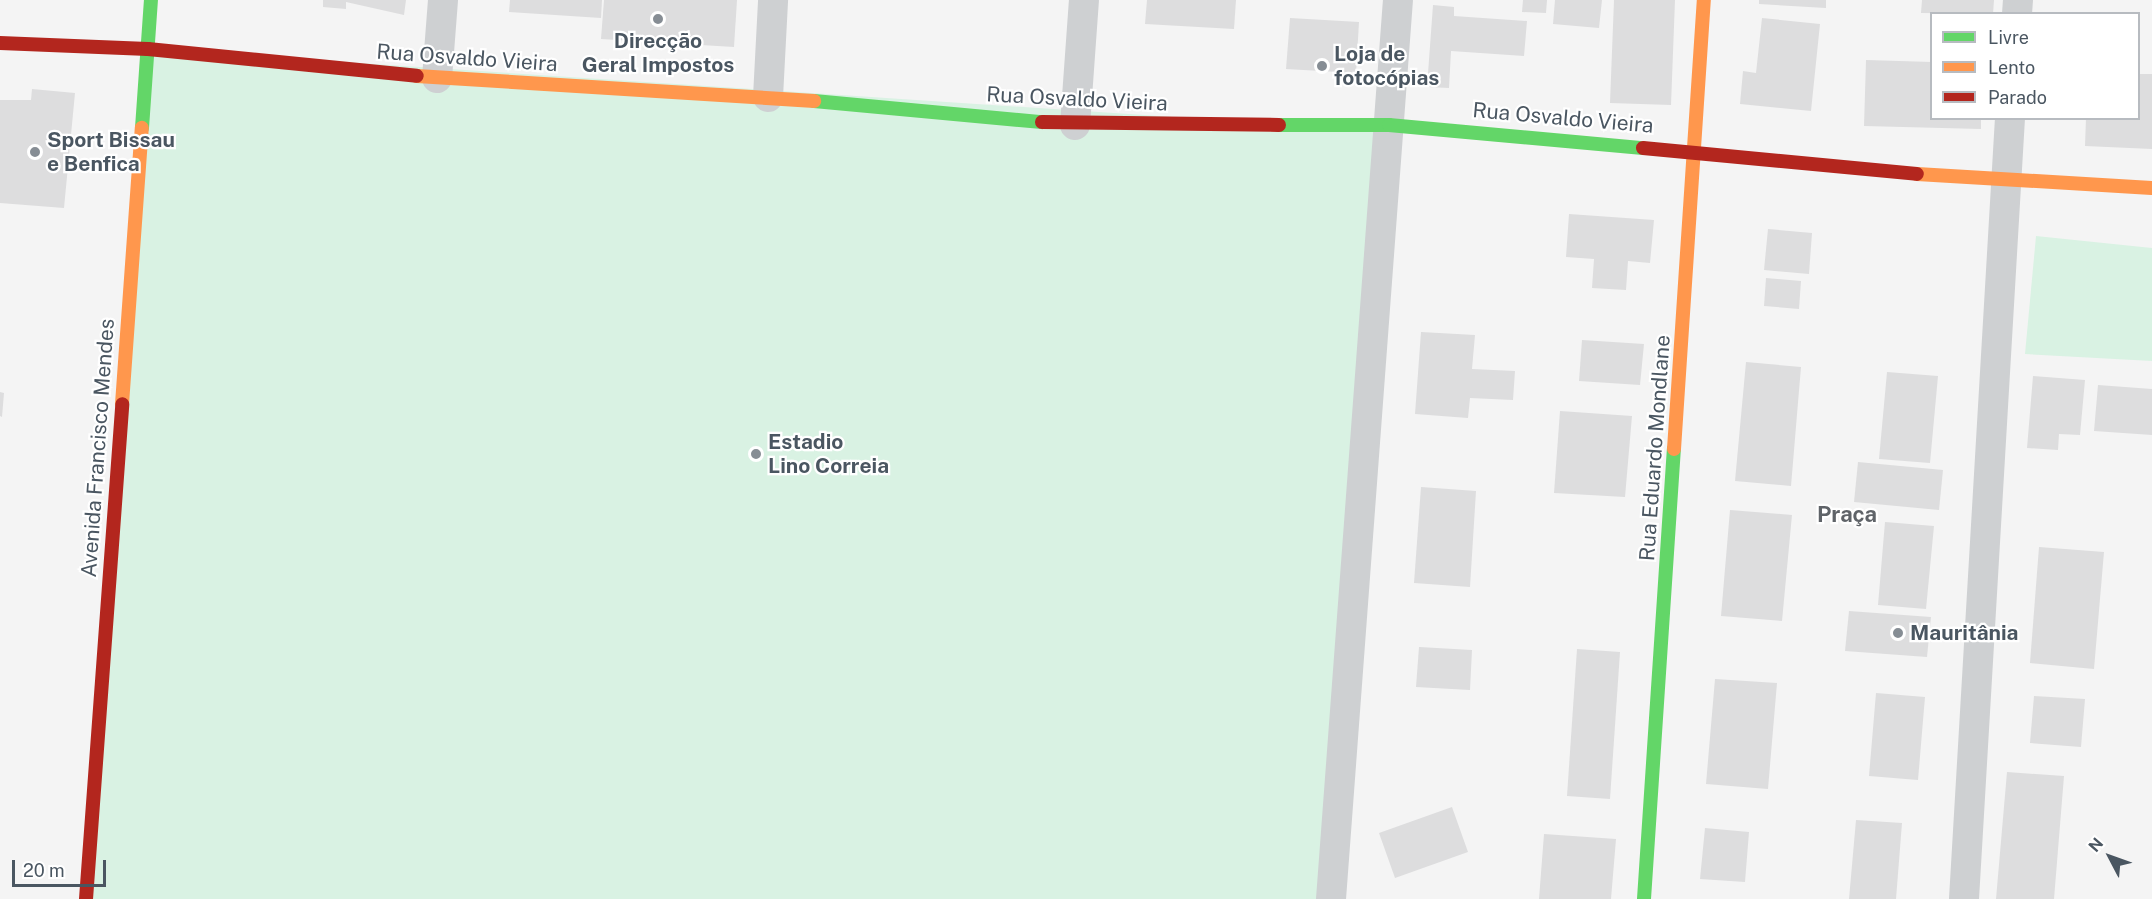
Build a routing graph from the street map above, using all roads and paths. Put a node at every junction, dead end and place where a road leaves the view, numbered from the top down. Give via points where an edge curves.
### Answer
1 (151, 0) edge
2 (443, 0) edge
3 (774, 0) edge
4 (1084, 0) edge
5 (1398, 0) edge
6 (1704, 0) edge
7 (0, 43) edge
8 (148, 49) junction
9 (437, 78) junction
10 (768, 97) junction
11 (2010, 120) edge
12 (1076, 124) junction
13 (1389, 125) junction
14 (1697, 150) junction
15 (2006, 182) junction
16 (2152, 188) edge
17 (86, 899) edge
18 (1331, 899) edge
19 (1644, 899) edge
20 (1964, 899) edge

1 - 8 street, Avenida Francisco Mendes
2 - 9 street
3 - 10 street
4 - 12 street
5 - 13 street
6 - 14 street, Rua Eduardo Mondlane
7 - 8 street, Rua Osvaldo Vieira
8 - 9 street, Rua Osvaldo Vieira
8 - 17 street, Avenida Francisco Mendes
9 - 10 street, Rua Osvaldo Vieira
10 - 12 street, Rua Osvaldo Vieira
11 - 15 street
12 - 13 street, Rua Osvaldo Vieira
13 - 14 street, Rua Osvaldo Vieira
13 - 18 street
14 - 15 street, Rua Osvaldo Vieira
14 - 19 street, Rua Eduardo Mondlane
15 - 16 street, Rua Osvaldo Vieira
15 - 20 street

